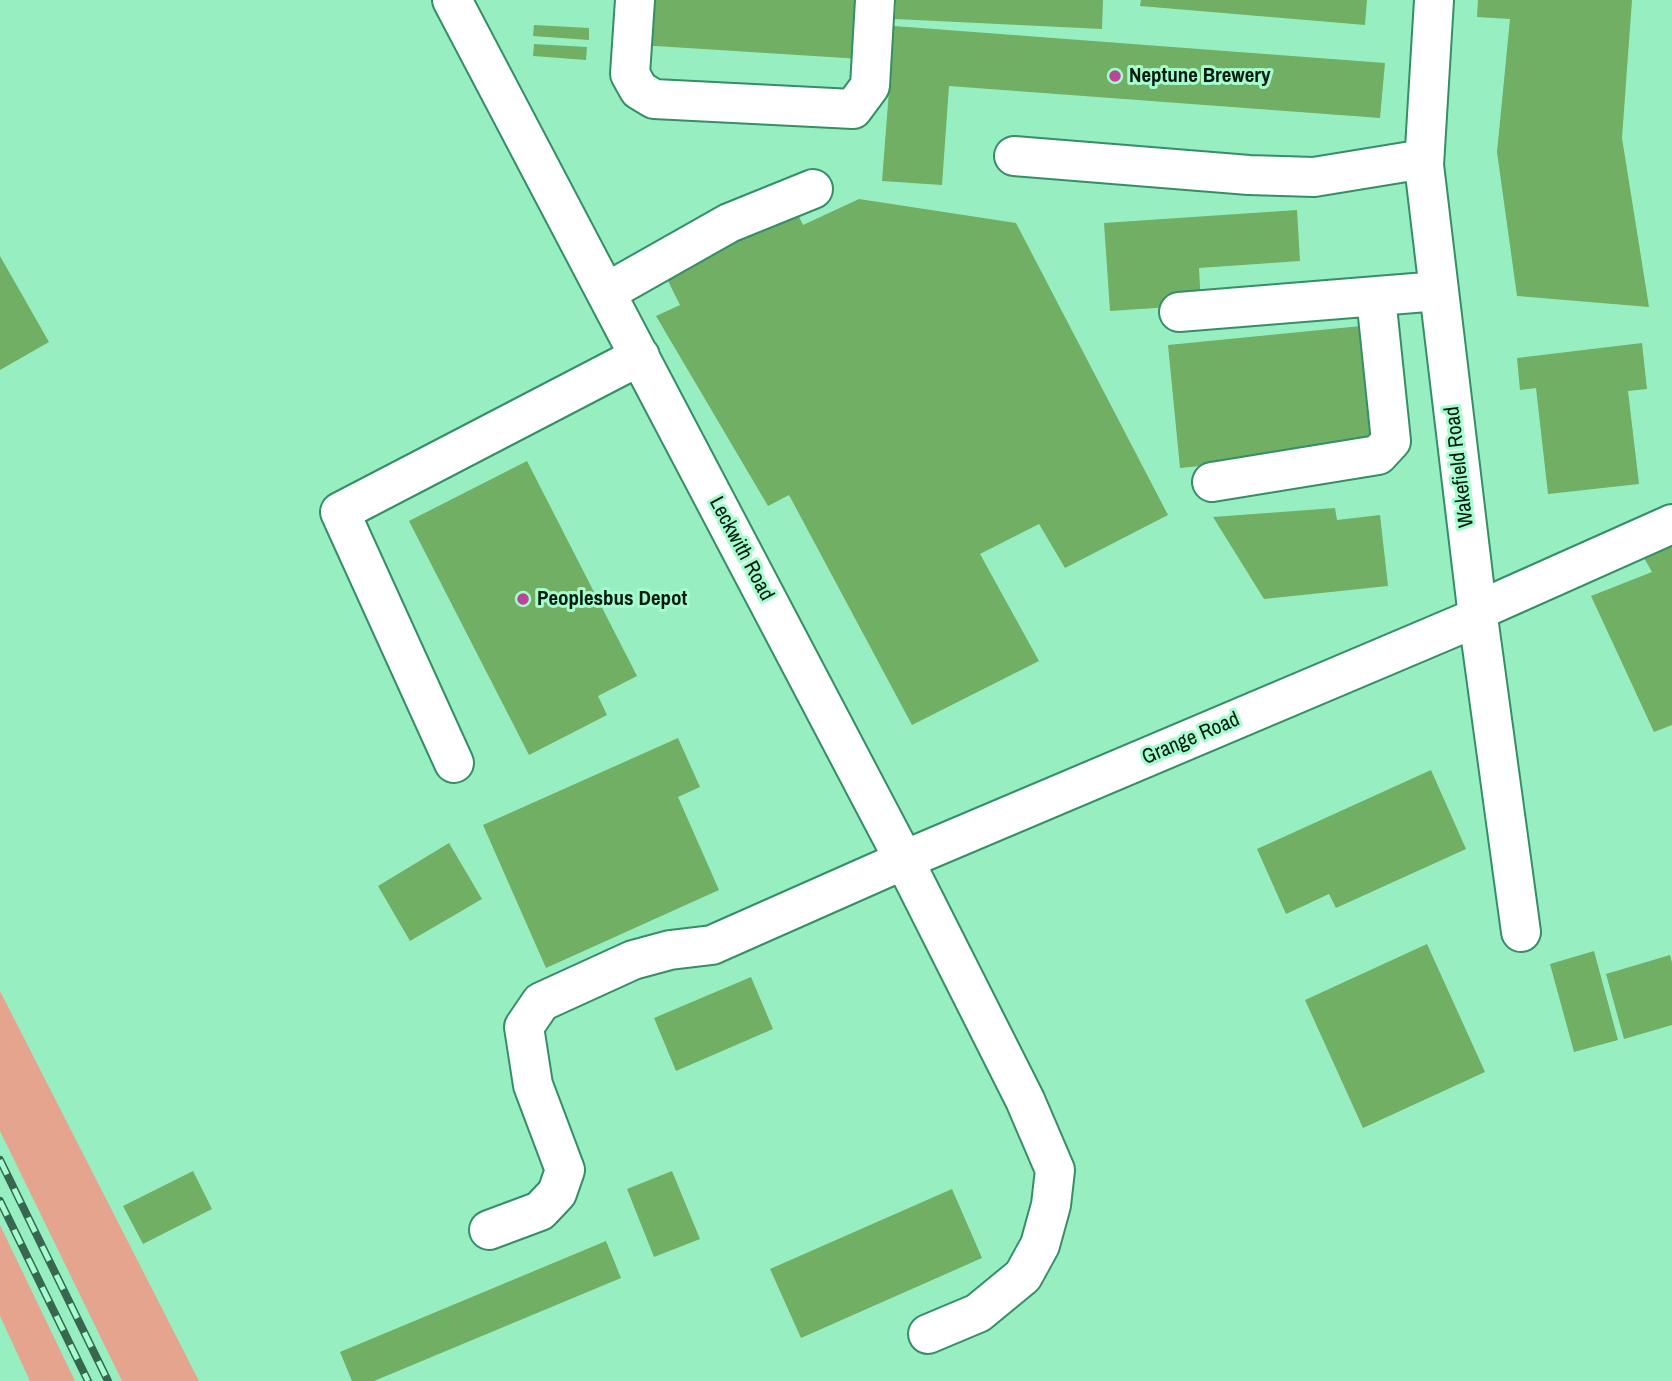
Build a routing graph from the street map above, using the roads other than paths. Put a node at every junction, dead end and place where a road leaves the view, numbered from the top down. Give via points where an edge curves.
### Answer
1 (452, 0) edge
2 (635, 0) edge
3 (875, 0) edge
4 (1434, 0) edge
5 (1014, 156) dead end
6 (1424, 159) junction
7 (813, 189) dead end
8 (1439, 291) junction
9 (607, 292) junction
10 (1376, 297) junction
11 (1179, 312) dead end
12 (640, 356) junction
13 (1212, 482) dead end
14 (1672, 524) edge
15 (1478, 614) junction
16 (454, 763) dead end
17 (904, 860) junction
18 (1521, 932) dead end
19 (489, 1230) dead end
20 (928, 1334) dead end

1 - 9 street, Leckwith Road
2 - 3 street via 631,74 639,90 654,99 853,108 870,86
4 - 6 street, Wakefield Road
5 - 6 street via 1314,177
6 - 8 street, Wakefield Road
7 - 9 street via 729,223
8 - 10 street
8 - 15 street, Wakefield Road
9 - 12 street, Leckwith Road
10 - 11 street
10 - 13 street via 1391,441 1378,455
12 - 16 street via 340,512
12 - 17 street, Leckwith Road
14 - 15 street, Grange Road
15 - 17 street, Grange Road
15 - 18 street, Wakefield Road
17 - 19 street, Grange Road via 712,945 633,960 541,1002 524,1027 533,1085 565,1170 557,1193 540,1211
17 - 20 street, Leckwith Road via 1025,1100 1055,1170 1040,1245 1023,1276 978,1313

